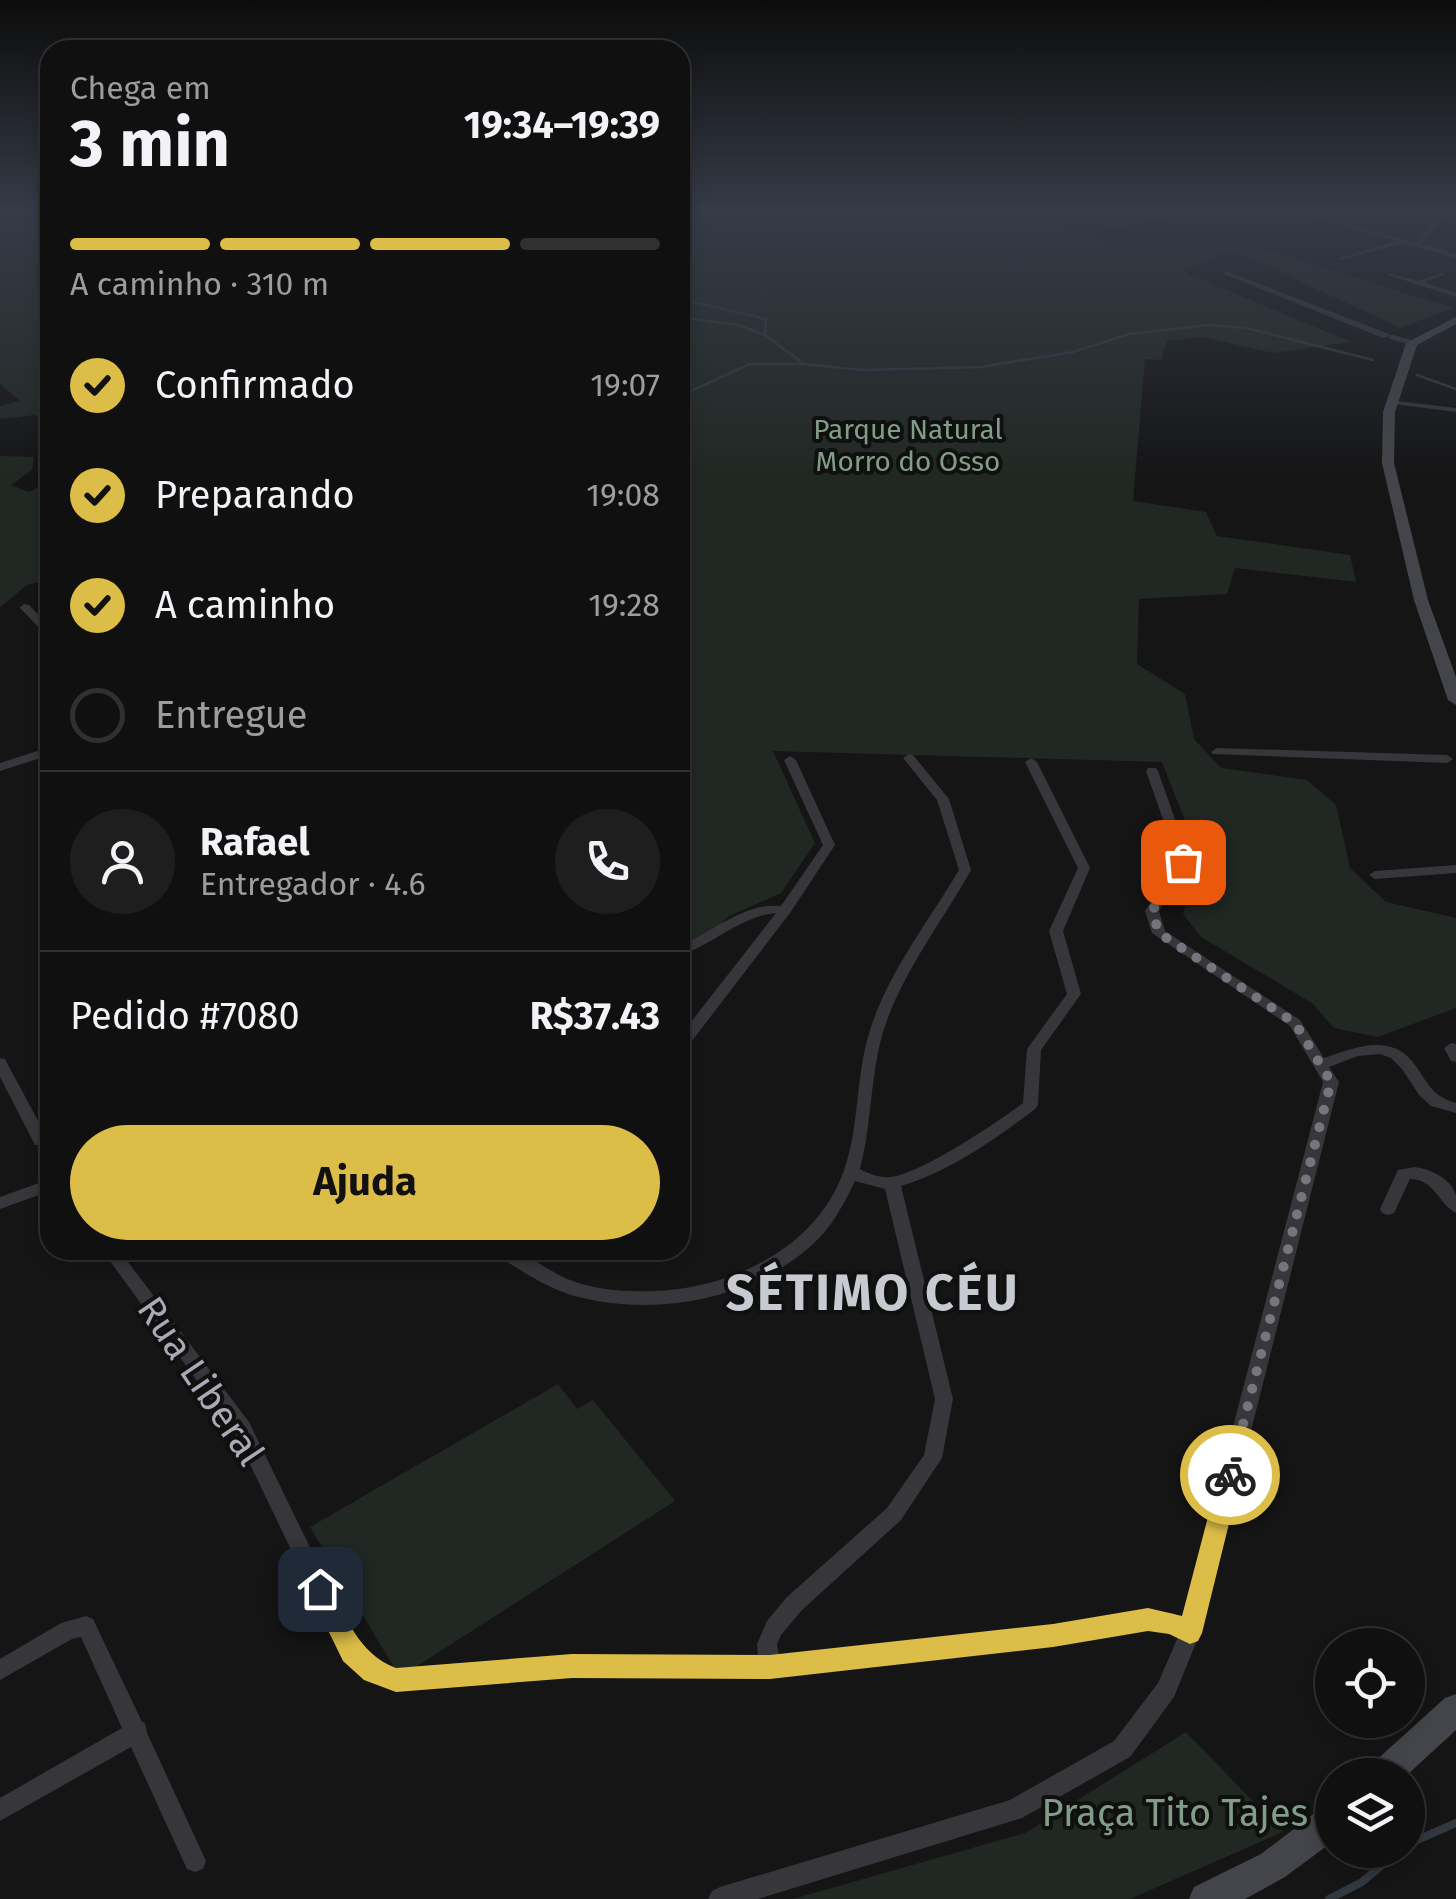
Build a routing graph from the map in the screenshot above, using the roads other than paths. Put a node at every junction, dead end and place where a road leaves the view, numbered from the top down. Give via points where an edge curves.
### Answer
1 (1294, 300) edge
2 (1456, 320) edge
3 (1412, 343) junction
4 (1393, 402) junction
5 (1456, 410) edge
6 (26, 607) dead end
7 (40, 622) edge
8 (1456, 700) edge
9 (1218, 752) dead end
10 (40, 754) edge
11 (909, 758) dead end
12 (1447, 759) dead end
13 (790, 760) dead end
14 (1031, 762) dead end
15 (0, 767) edge
16 (1152, 771) dead end
17 (1456, 869) edge
18 (1375, 874) dead end
19 (785, 910) junction
20 (690, 948) edge
21 (690, 1033) edge
22 (0, 1062) edge
23 (1321, 1064) junction
24 (1456, 1108) edge
25 (40, 1137) edge
26 (852, 1172) junction
27 (892, 1184) junction
28 (40, 1189) edge
29 (2, 1202) edge
30 (1456, 1208) edge
31 (1388, 1209) dead end
32 (117, 1260) edge
33 (517, 1260) edge
34 (1190, 1633) junction
35 (770, 1667) junction
36 (0, 1670) edge
37 (1456, 1708) edge
38 (137, 1731) junction
39 (1402, 1758) edge
40 (0, 1810) edge
41 (1315, 1836) edge
42 (195, 1861) dead end
43 (720, 1899) edge
44 (1206, 1899) edge

1 - 3 street
2 - 3 main road
3 - 4 main road
4 - 5 street
4 - 8 main road via 1388,463 1421,600
6 - 7 street
9 - 12 street
10 - 15 street
11 - 26 street via 943,798 965,870 881,1018
13 - 19 street via 829,845
14 - 27 street via 1084,866 1056,931 1074,994 1034,1050 1029,1106
16 - 23 street via 1184,859 1152,911 1158,931 1294,1022
17 - 18 street
19 - 20 street via 762,908
19 - 21 street
22 - 25 street
23 - 24 street via 1356,1050 1390,1049 1425,1093
23 - 34 street via 1331,1082
26 - 27 street
26 - 33 street via 800,1250 704,1291 640,1300 577,1290
27 - 35 street via 944,1400 933,1458 894,1514 774,1628 767,1644
28 - 29 street
30 - 31 street via 1434,1179 1417,1171 1404,1174
32 - 35 street, Rua Liberal via 242,1428 351,1653 373,1672 396,1680 572,1666
34 - 35 street via 1148,1620
34 - 43 street via 1166,1690 1122,1748 1076,1775 1014,1810
36 - 38 street via 86,1626
37 - 39 main road
38 - 40 street
38 - 42 street
41 - 44 main road via 1244,1883

